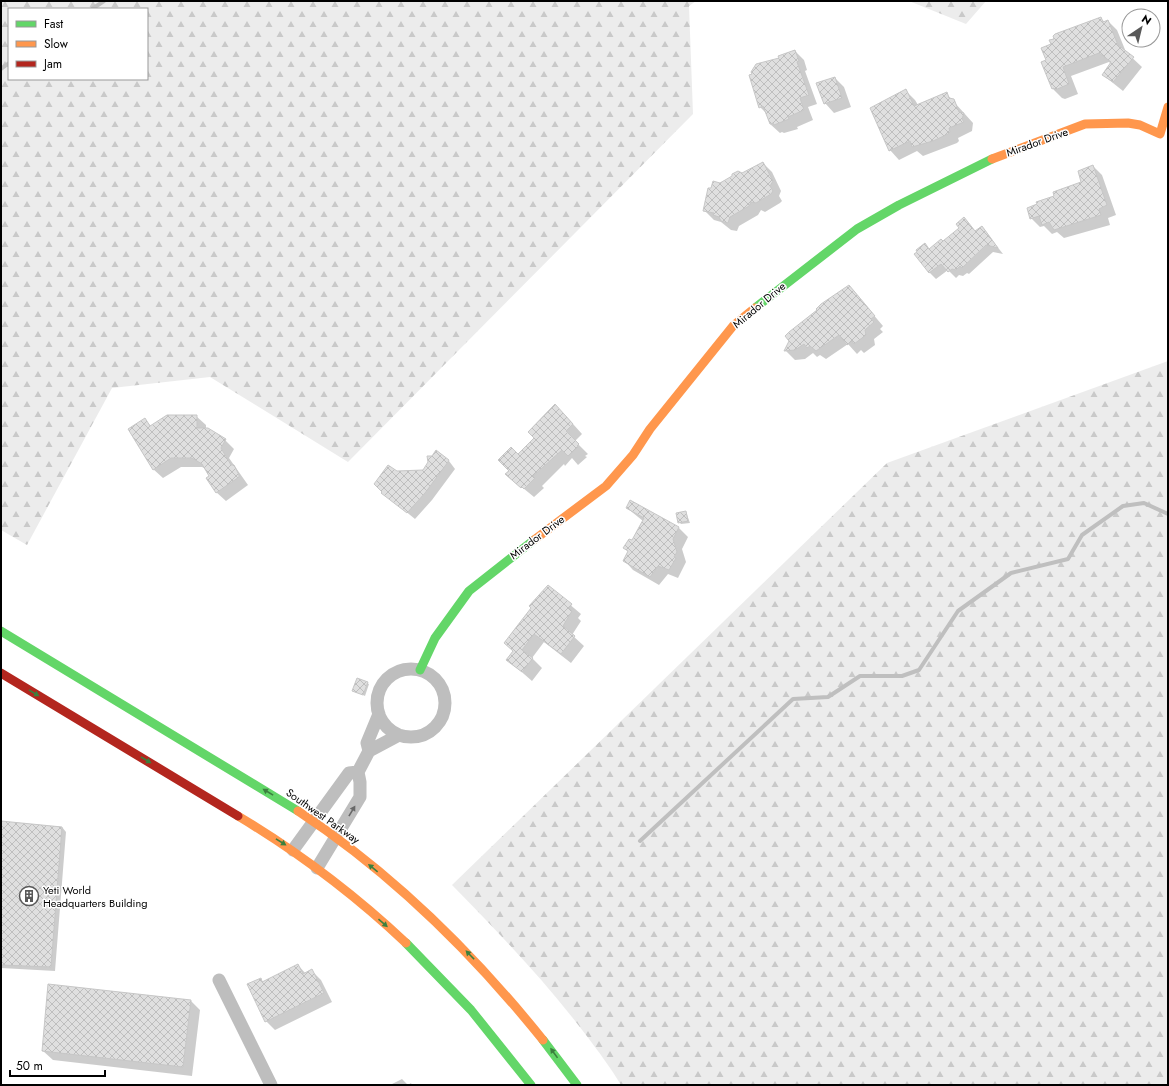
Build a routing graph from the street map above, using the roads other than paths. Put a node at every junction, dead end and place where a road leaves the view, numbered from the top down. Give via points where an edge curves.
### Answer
1 (1168, 107) edge
2 (2, 633) edge
3 (420, 670) junction
4 (1, 673) edge
5 (379, 714) junction
6 (399, 735) junction
7 (369, 751) junction
8 (358, 772) junction
9 (313, 821) junction
10 (336, 837) junction
11 (294, 850) junction
12 (317, 868) junction
13 (219, 980) dead end
14 (271, 1085) edge
15 (531, 1085) edge
16 (577, 1085) edge

1 - 3 main road, Mirador Drive via 1160,134 1140,125 1128,123 1085,124 996,158 899,205 857,229 819,257 733,326 606,486 469,591 435,638
9 -> 2 main road, Southwest Parkway
3 - 5 street via 410,668 390,675 378,692
3 - 6 street via 432,676 441,686 446,704 444,713 427,734 409,737
4 -> 11 main road
5 - 6 street via 390,729
5 - 7 street via 367,743
6 - 7 street
7 - 8 street
8 - 9 street via 349,774
10 -> 8 street via 360,797
9 - 10 main road, Southwest Parkway
9 - 11 street
10 - 12 street
16 -> 10 main road, Southwest Parkway via 503,990 459,944
11 - 12 main road
12 -> 15 main road via 402,940 438,975 480,1019
13 - 14 street

